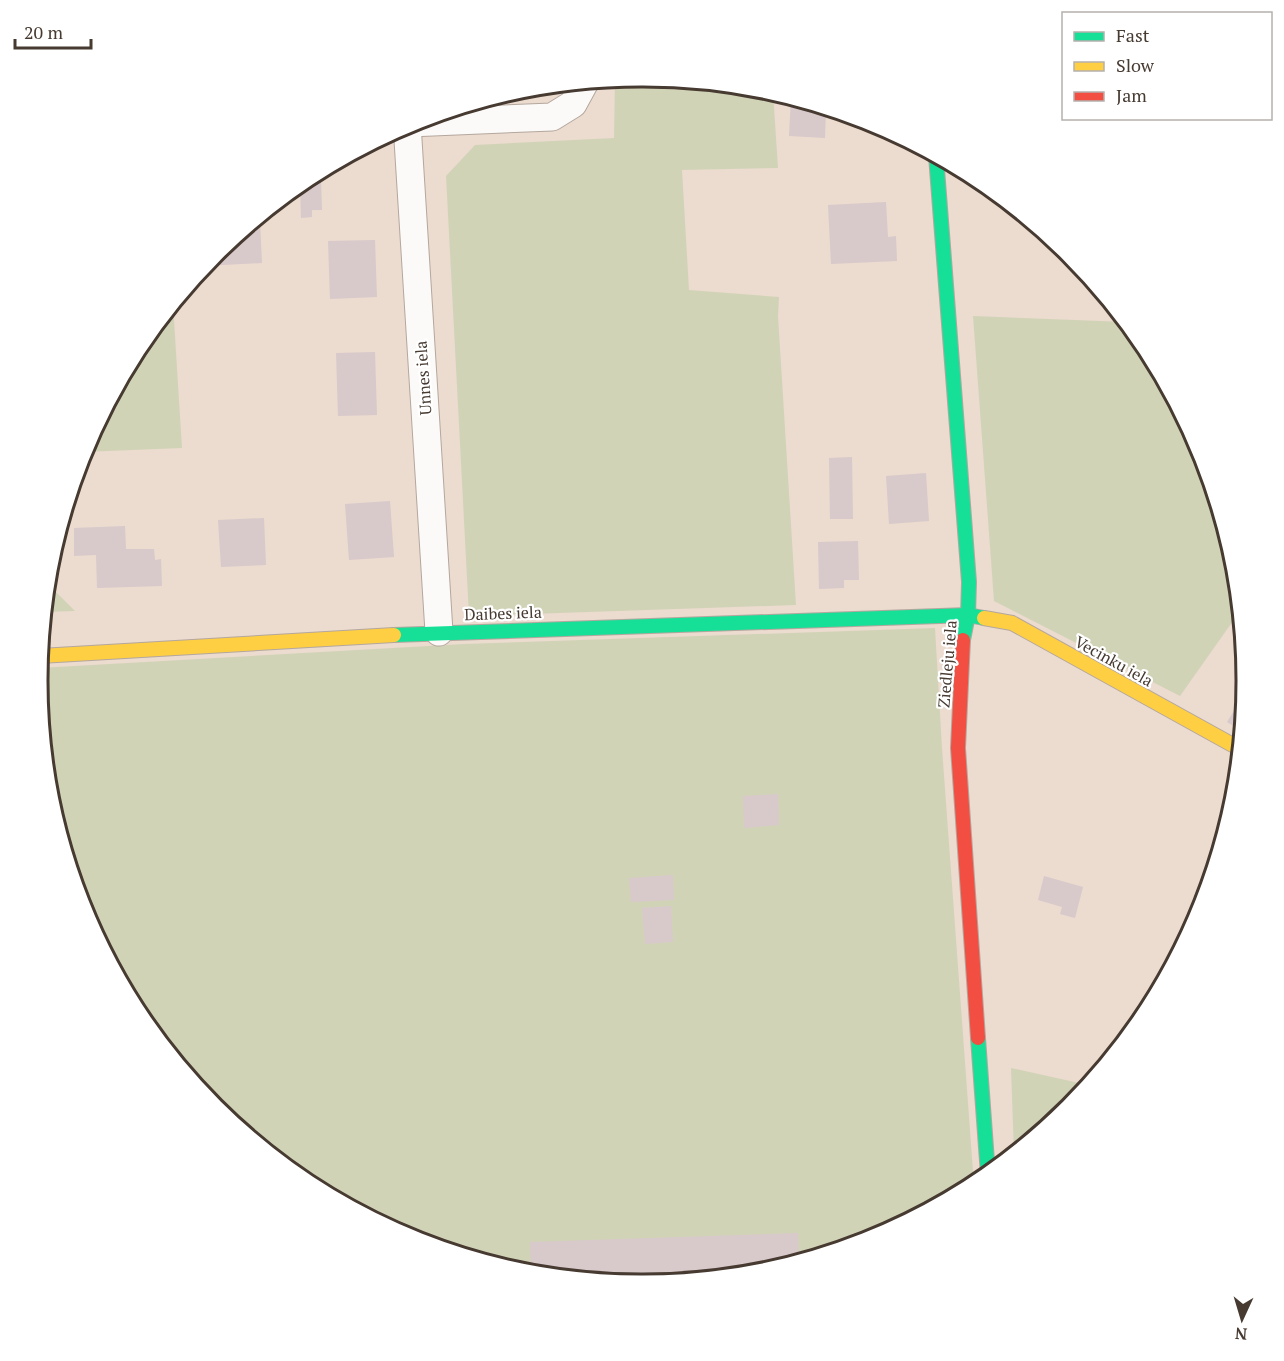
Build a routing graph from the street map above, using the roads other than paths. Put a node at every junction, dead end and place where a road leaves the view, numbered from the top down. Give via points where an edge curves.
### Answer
1 (580, 90) edge
2 (442, 122) edge
3 (409, 135) edge
4 (937, 165) edge
5 (968, 615) junction
6 (439, 632) junction
7 (49, 655) edge
8 (1232, 745) edge
9 (987, 1164) edge

1 - 2 street via 573,104 552,117
3 - 6 street, Unnes iela
4 - 5 street, Ziedleju iela via 969,582
5 - 6 street, Daibes iela
5 - 8 street, Vecinku iela via 1011,623
5 - 9 street, Ziedleju iela via 961,648 958,748
6 - 7 street, Daibes iela

